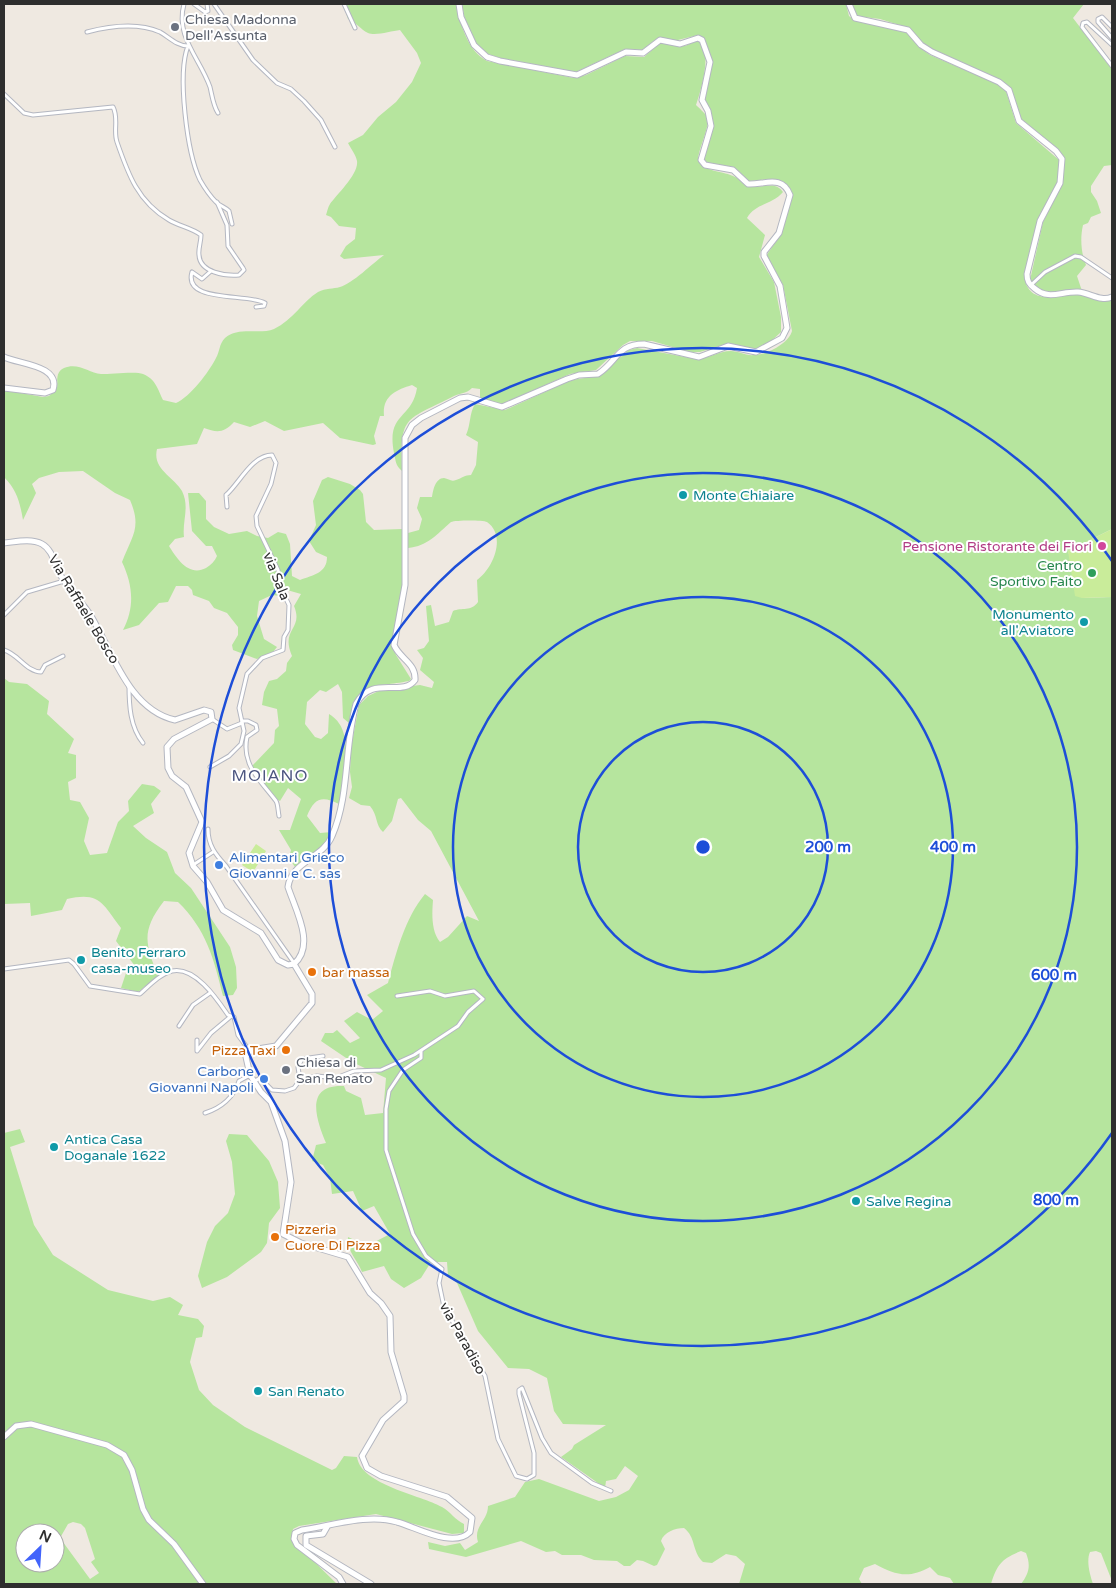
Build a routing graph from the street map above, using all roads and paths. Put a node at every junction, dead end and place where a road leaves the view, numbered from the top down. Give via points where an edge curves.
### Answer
1 (184, 4) edge
2 (194, 4) edge
3 (207, 4) edge
4 (214, 4) edge
5 (344, 4) edge
6 (459, 4) edge
7 (849, 4) edge
8 (1112, 27) edge
9 (355, 28) dead end
10 (87, 32) dead end
11 (1112, 38) edge
12 (1112, 45) edge
13 (188, 46) junction
14 (1112, 66) edge
15 (4, 94) edge
16 (218, 113) dead end
17 (335, 147) dead end
18 (217, 202) junction
19 (232, 224) dead end
20 (211, 271) junction
21 (1112, 278) edge
22 (1030, 285) junction
23 (1112, 297) edge
24 (256, 307) dead end
25 (4, 357) edge
26 (4, 388) edge
27 (226, 507) dead end
28 (4, 543) edge
29 (64, 581) junction
30 (4, 615) edge
31 (4, 650) edge
32 (63, 656) dead end
33 (129, 684) junction
34 (212, 720) junction
35 (242, 722) junction
36 (143, 743) dead end
37 (210, 767) dead end
38 (279, 816) dead end
39 (208, 828) dead end
40 (213, 852) junction
41 (193, 865) junction
42 (294, 964) junction
43 (4, 969) edge
44 (210, 994) junction
45 (397, 996) dead end
46 (230, 1017) junction
47 (179, 1026) dead end
48 (197, 1040) dead end
49 (421, 1051) junction
50 (247, 1053) junction
51 (323, 1056) dead end
52 (250, 1075) junction
53 (300, 1080) junction
54 (254, 1082) junction
55 (205, 1113) dead end
56 (4, 1437) edge
57 (612, 1491) dead end
58 (327, 1526) junction
59 (203, 1584) edge
60 (343, 1584) edge
61 (371, 1584) edge

1 - 13 street via 182,24
2 - 3 street via 205,12 208,11
4 - 17 street via 253,60 304,101 320,120
5 - 9 street
6 - 42 street via 474,45 486,57 569,75 585,72 626,52 643,53 660,40 684,44 698,38 702,40 710,62 702,100 711,126 701,160 705,165 733,170 748,184 776,182 784,186 790,195 779,232 764,252 780,286 787,328 782,338 756,352 728,346 699,357 634,344 624,348 598,374 580,374 502,407 468,397 460,398 412,425 405,438 405,585 394,645 416,672 415,680 407,686 380,686 365,691 356,704 337,824 326,846 288,880 304,943 302,955
7 - 22 street via 855,18 908,30 932,52 1000,82 1008,90 1019,121 1060,155 1060,183 1040,221 1027,274
8 - 11 street via 1102,17 1098,19
10 - 13 street via 111,26 144,28
12 - 14 street via 1083,22 1082,27
13 - 16 street via 205,76
13 - 18 street via 183,81 189,140 196,170
15 - 20 street via 24,113 33,115 114,107 116,139 132,183 156,212 201,235 200,260
18 - 19 street via 229,211
18 - 20 street via 227,225 232,254 244,270 232,276
20 - 24 street via 202,279 192,272 196,290 214,296 238,296 265,303
21 - 22 street via 1075,256 1045,272
22 - 23 street via 1047,295 1078,292 1104,299
25 - 26 street via 16,363 39,366 54,386 53,390 45,393
27 - 35 street, via Sala via 226,495 240,478 259,460 272,456 276,463 271,484 256,516 256,526 278,570 280,586 289,605 288,630 283,650 262,658 244,680 239,708
28 - 29 street, Via Raffaele Bosco via 32,541 44,545
29 - 30 street via 27,592
29 - 33 street, Via Raffaele Bosco via 90,615
31 - 32 street via 35,672 41,672 44,665
33 - 34 street, Via Raffaele Bosco via 152,710 169,719 180,720 204,710 211,712
33 - 36 street via 133,722
34 - 35 street via 227,729
34 - 41 street via 174,739 167,747 168,768 172,776 186,787 202,822 189,853
35 - 37 street via 241,744 230,756
35 - 38 street via 256,725 257,730 247,737 246,756 262,787 277,801
39 - 40 street
40 - 41 street
40 - 42 street
41 - 42 street via 223,910 264,936 278,960
42 - 50 street via 312,994 312,1003 276,1046
43 - 44 street via 69,960 90,986 140,994 162,976 179,971 192,975
44 - 46 street
44 - 47 street via 193,1005
45 - 49 street via 430,991 445,996 474,991 483,999 458,1026
46 - 48 street via 197,1051
46 - 50 street via 236,1020 238,1035
49 - 53 street via 376,1071 354,1070 336,1078 317,1076
49 - 57 street, via Paradiso via 421,1058 403,1070 389,1091 386,1150 413,1234 426,1256 442,1269 439,1283 444,1307 485,1376 499,1443 516,1476 526,1479 534,1475 534,1453 519,1394 522,1388 551,1453 592,1484
50 - 52 street
51 - 53 street via 302,1059 298,1067
52 - 54 street
52 - 55 street via 239,1081 234,1094 216,1109
53 - 54 street via 294,1088 285,1091 272,1090 260,1078
54 - 58 street via 271,1102 285,1141 291,1182 283,1234 348,1257 370,1293 387,1310 392,1322 391,1352 404,1401 382,1420 362,1456 363,1461 381,1476 447,1497 472,1518 468,1534 458,1538 440,1537 396,1521 374,1519
56 - 59 street via 16,1426 31,1424 107,1445 124,1455 149,1520 174,1544
58 - 60 street via 297,1531 294,1539
58 - 61 street via 323,1534 306,1536 306,1545

